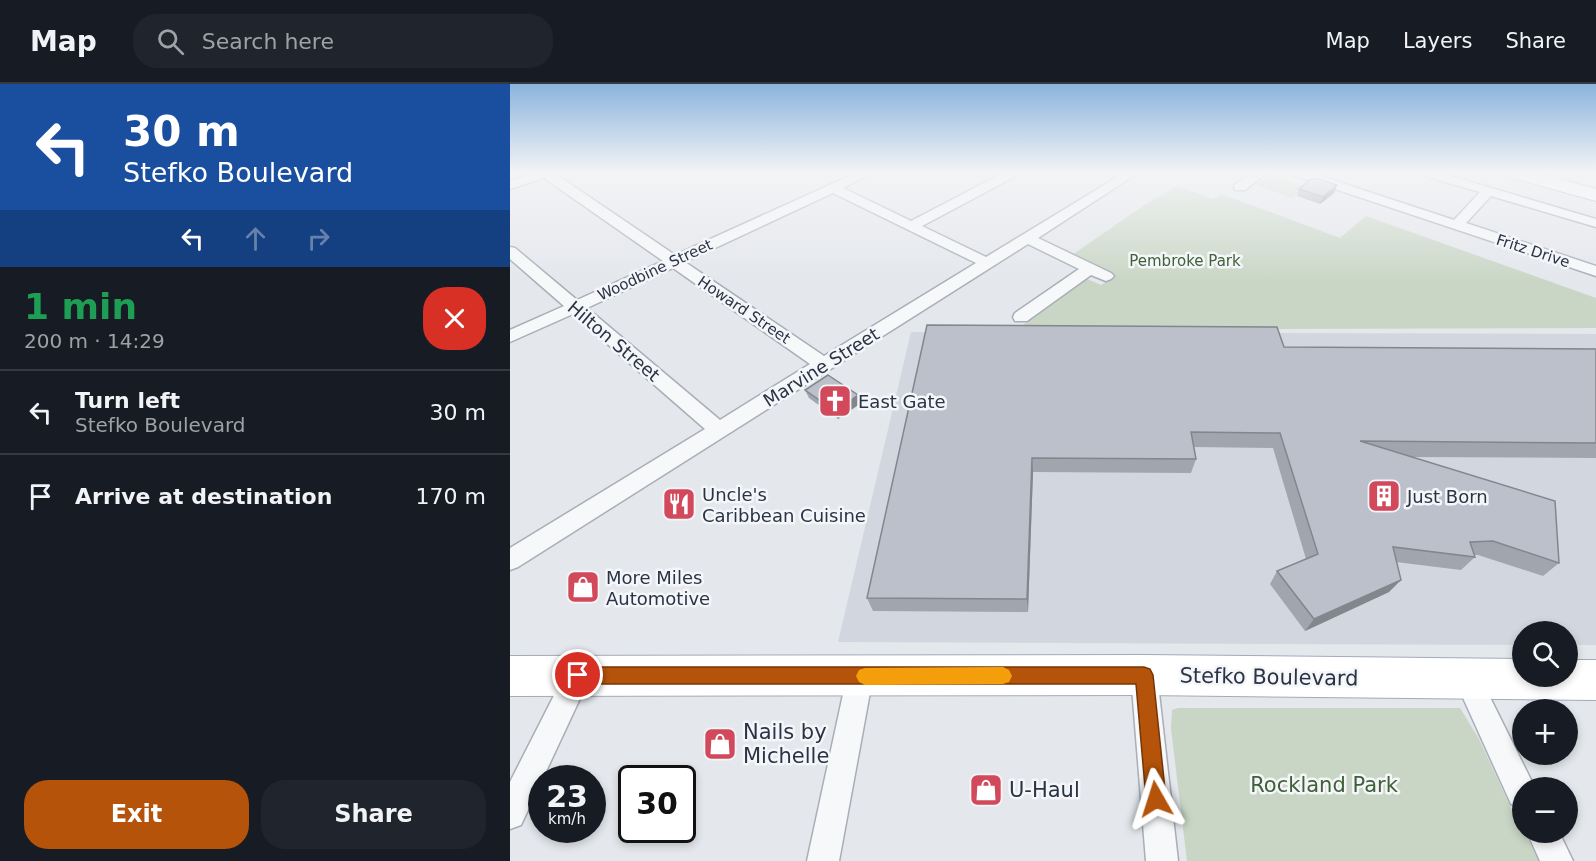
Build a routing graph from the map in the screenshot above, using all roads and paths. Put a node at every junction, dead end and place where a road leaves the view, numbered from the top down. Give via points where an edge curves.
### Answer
1 (598, 209) edge
2 (786, 209) edge
3 (877, 209) edge
4 (944, 209) edge
5 (1073, 209) edge
6 (1409, 209) edge
7 (1471, 209) edge
8 (1549, 209) edge
9 (1596, 224) edge
10 (1457, 225) junction
11 (912, 226) junction
12 (1026, 238) junction
13 (510, 251) edge
14 (673, 261) junction
15 (987, 263) junction
16 (1090, 268) junction
17 (1596, 271) edge
18 (1106, 276) dead end
19 (574, 307) junction
20 (1021, 317) dead end
21 (510, 337) edge
22 (824, 364) junction
23 (719, 430) junction
24 (510, 560) edge
25 (578, 675) junction
26 (1144, 675) junction
27 (510, 676) edge
28 (860, 676) junction
29 (1468, 680) junction
30 (1596, 680) edge
31 (1514, 777) edge
32 (510, 814) edge
33 (1548, 843) edge
34 (823, 861) edge
35 (1162, 861) edge
36 (1557, 861) edge

1 - 14 street, Howard Street
2 - 14 street, Woodbine Street
3 - 11 street
4 - 11 street
5 - 12 street, Marvine Street
6 - 10 street, Fritz Drive
7 - 10 street
8 - 9 street
10 - 17 street, Fritz Drive
11 - 15 street
12 - 15 street, Marvine Street
12 - 16 street
13 - 19 street, Hilton Street
14 - 19 street, Woodbine Street
14 - 22 street, Howard Street
15 - 22 street, Marvine Street
16 - 18 street
16 - 20 street
19 - 21 street, Woodbine Street
19 - 23 street, Hilton Street
22 - 23 street, Marvine Street
23 - 24 street, Marvine Street
25 - 27 main road, Stefko Boulevard
25 - 28 main road, Stefko Boulevard
25 - 32 street
26 - 28 main road, Stefko Boulevard
26 - 29 main road, Stefko Boulevard
26 - 35 street
28 - 34 street
29 - 30 main road, Stefko Boulevard
29 - 31 street
33 - 36 street

